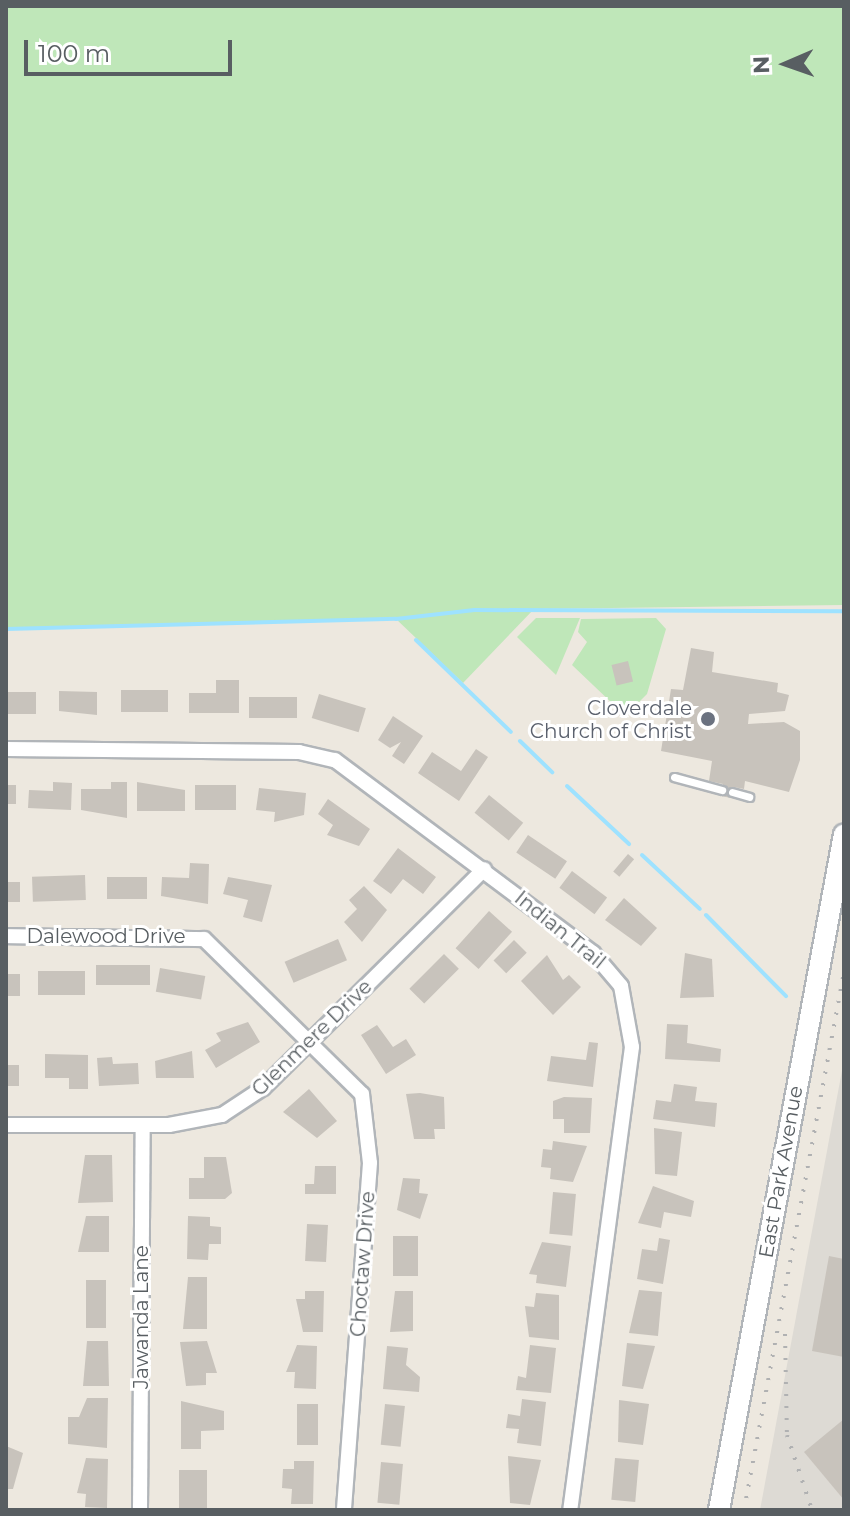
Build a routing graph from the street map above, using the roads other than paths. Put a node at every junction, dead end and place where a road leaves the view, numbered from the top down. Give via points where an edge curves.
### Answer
1 (6, 749) edge
2 (674, 777) dead end
3 (722, 790) dead end
4 (732, 792) dead end
5 (749, 797) dead end
6 (844, 834) edge
7 (484, 869) junction
8 (6, 936) edge
9 (311, 1039) junction
10 (6, 1125) edge
11 (143, 1125) junction
12 (140, 1510) edge
13 (344, 1510) edge
14 (570, 1510) edge
15 (719, 1510) edge

1 - 7 street, Indian Trail via 324,757
2 - 3 lane
4 - 5 lane
6 - 15 street, East Park Avenue
7 - 9 street, Glenmere Drive
7 - 14 street, Indian Trail via 608,969 632,1027
8 - 9 street, Dalewood Drive via 194,935
9 - 11 street, Glenmere Drive via 263,1088 222,1115
9 - 13 street, Choctaw Drive via 362,1094 371,1138
10 - 11 street, Glenmere Drive
11 - 12 street, Jawanda Lane

